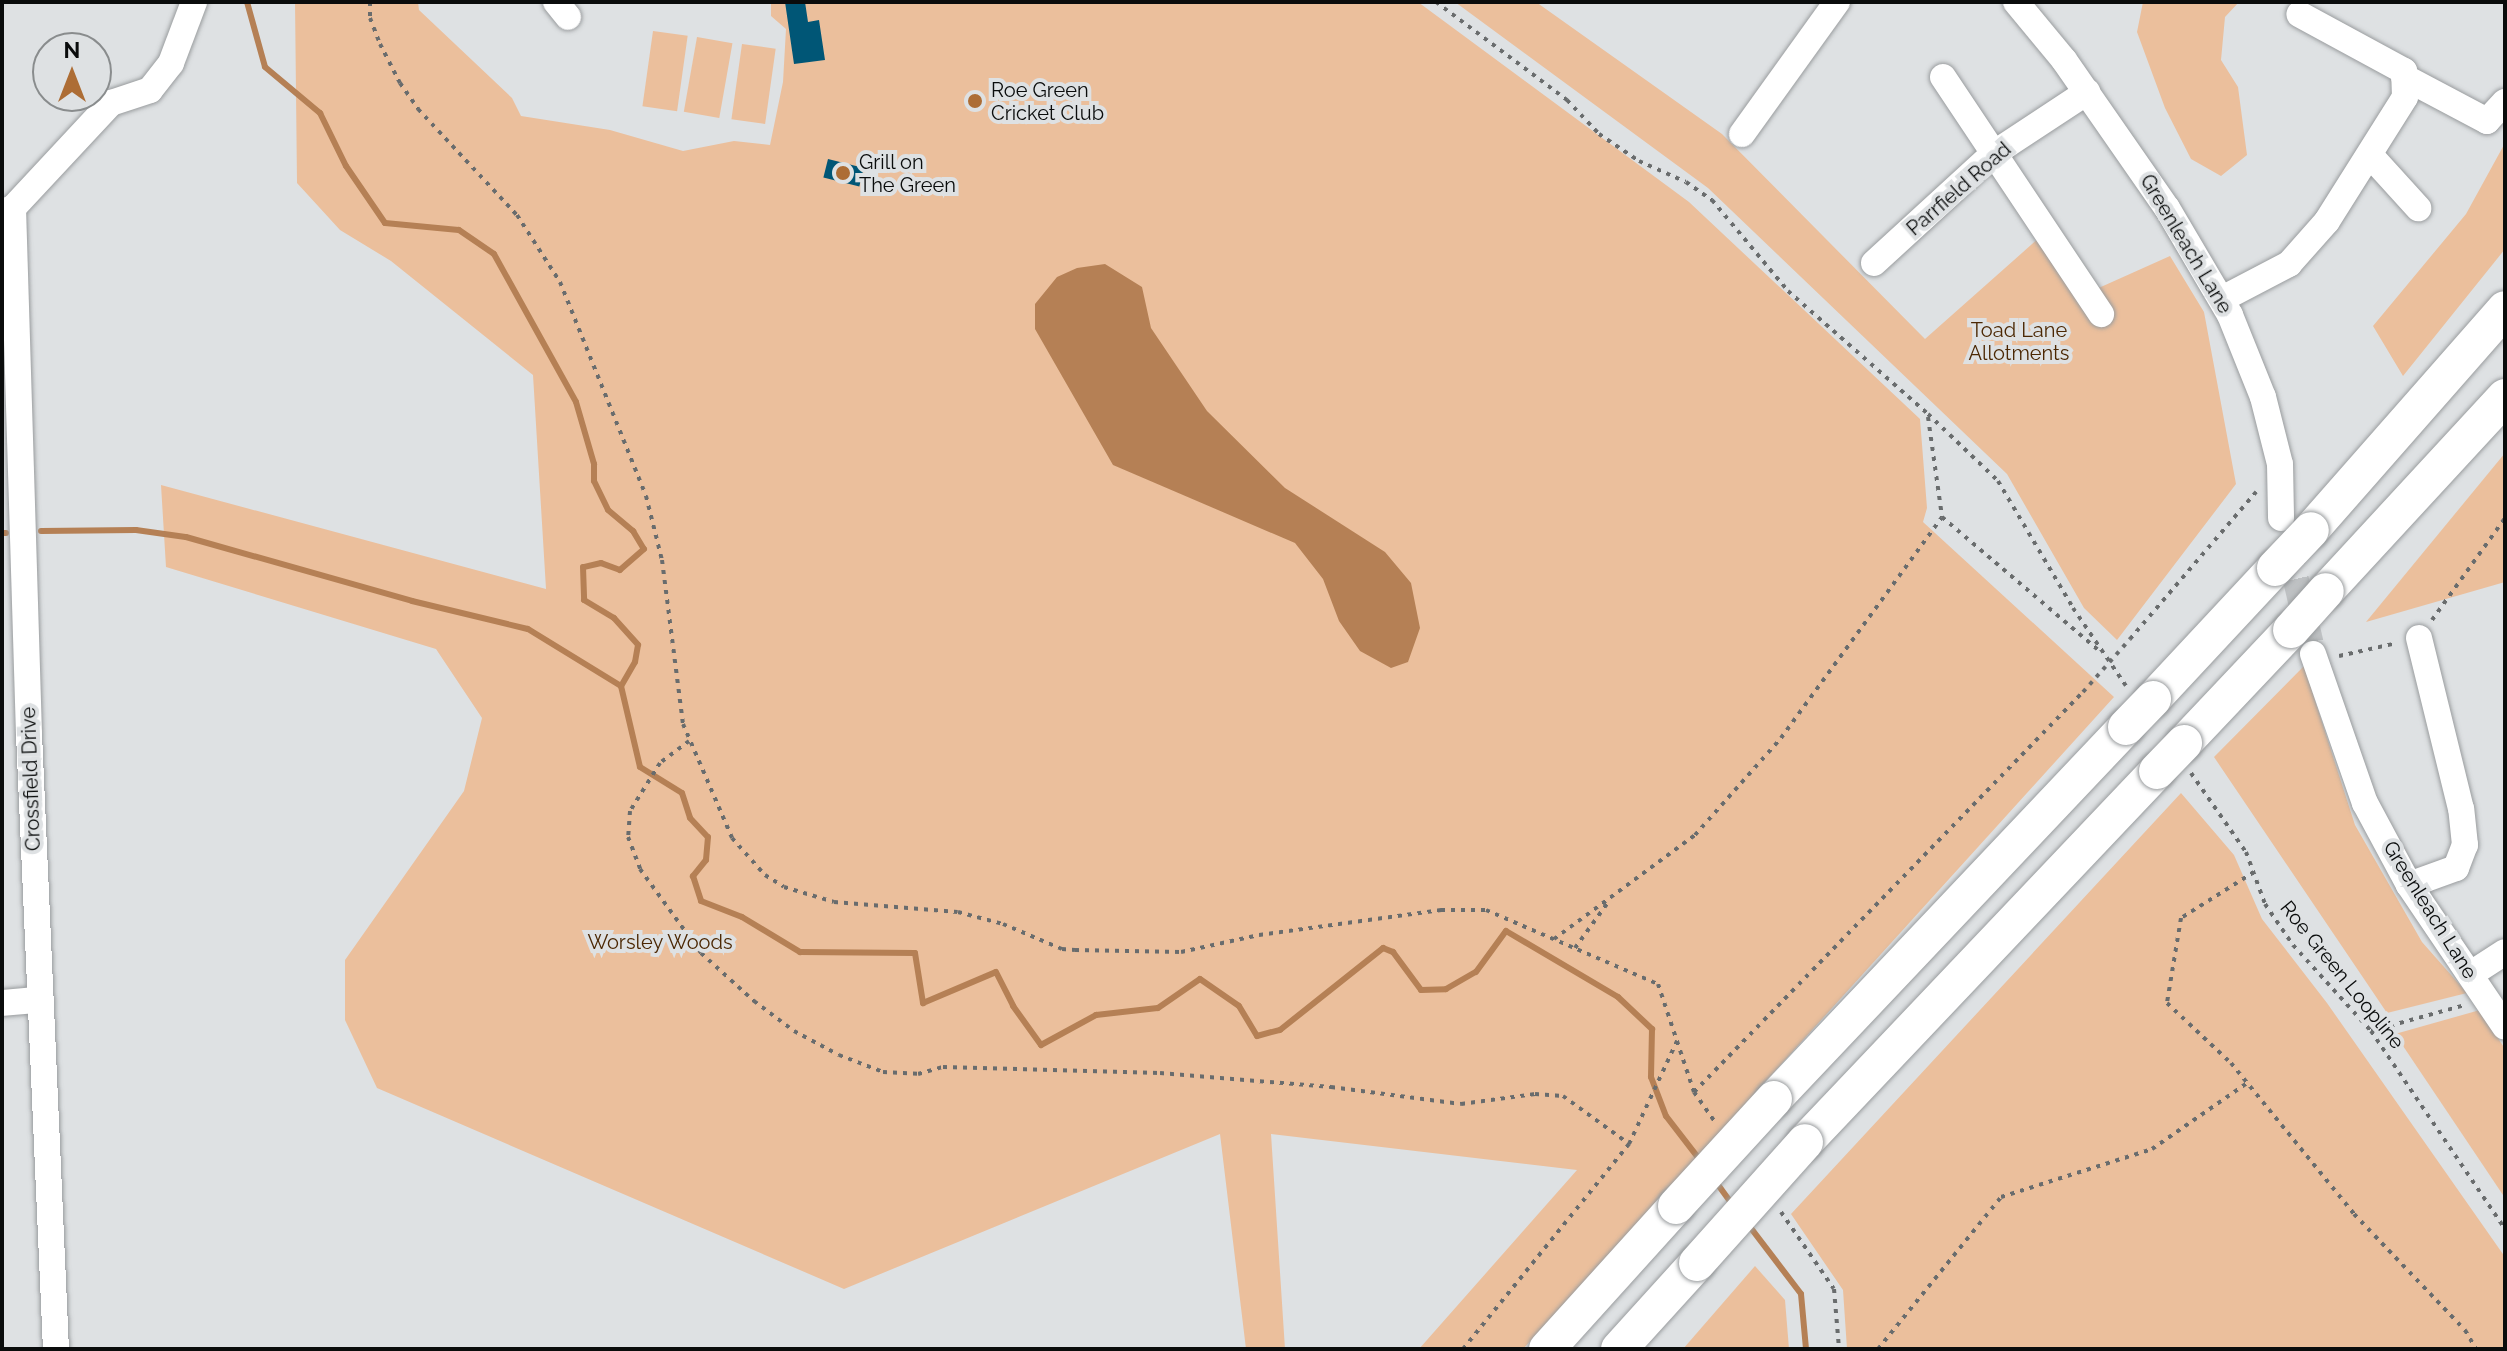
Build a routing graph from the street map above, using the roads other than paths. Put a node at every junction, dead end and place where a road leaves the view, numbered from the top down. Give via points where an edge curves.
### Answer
1 (2016, 2) edge
2 (1830, 4) edge
3 (190, 13) edge
4 (2299, 14) dead end
5 (1943, 77) dead end
6 (2404, 77) junction
7 (2087, 92) junction
8 (2505, 102) edge
9 (1742, 134) dead end
10 (1993, 154) junction
11 (2370, 155) junction
12 (2418, 208) dead end
13 (7, 210) edge
14 (1874, 263) dead end
15 (2222, 299) junction
16 (2505, 309) edge
17 (2101, 314) dead end
18 (2505, 397) edge
19 (2296, 524) junction
20 (2419, 638) road end
21 (2306, 649) junction
22 (2409, 885) junction
23 (2505, 952) edge
24 (2471, 974) junction
25 (40, 1000) junction
26 (2, 1003) edge
27 (2505, 1027) edge
28 (56, 1349) edge
29 (1547, 1349) edge
30 (1619, 1349) edge

1 - 7 street, Greenleach Lane
2 - 9 street
3 - 13 street via 171,63 150,90 111,103
4 - 6 street via 2404,71
5 - 10 street
6 - 8 street via 2487,121
6 - 11 street via 2405,97
7 - 10 street, Parrfield Road
7 - 15 street, Greenleach Lane via 2174,218
10 - 14 street, Parrfield Road
10 - 17 street
11 - 12 street
11 - 15 street via 2327,221 2289,264
13 - 25 street, Crossfield Drive
15 - 19 street, Greenleach Lane via 2263,397
16 - 19 highway
18 - 21 highway, bridge via 2326,591
19 - 29 highway, bridge via 2275,568 1774,1099
20 - 22 street via 2465,845 2456,868
21 - 22 street, Greenleach Lane via 2365,803
21 - 30 highway, bridge via 2184,743 1805,1142
22 - 24 street, Greenleach Lane
23 - 24 street
24 - 27 street, Greenleach Lane
25 - 26 street
25 - 28 street, Crossfield Drive

